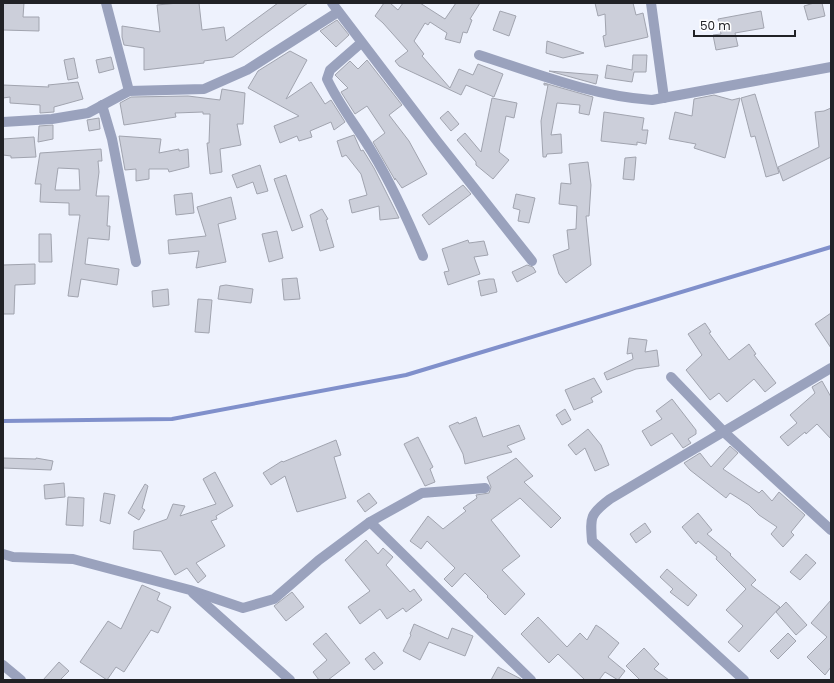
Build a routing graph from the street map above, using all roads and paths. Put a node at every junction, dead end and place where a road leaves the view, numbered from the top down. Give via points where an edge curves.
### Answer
1 (106, 3) edge
2 (332, 3) edge
3 (651, 3) edge
4 (338, 12) junction
5 (362, 43) junction
6 (479, 55) dead end
7 (831, 67) edge
8 (129, 90) junction
9 (664, 98) junction
10 (102, 105) junction
11 (3, 122) edge
12 (423, 256) dead end
13 (532, 261) dead end
14 (136, 262) dead end
15 (831, 368) edge
16 (671, 377) dead end
17 (725, 432) junction
18 (485, 488) dead end
19 (370, 522) junction
20 (831, 530) edge
21 (3, 554) edge
22 (190, 590) junction
23 (3, 665) edge
24 (21, 680) edge
25 (290, 680) edge
26 (531, 680) edge
27 (744, 680) edge

1 - 8 street
2 - 4 street
3 - 9 street
4 - 5 street
4 - 8 street via 247,70 204,89
5 - 12 street via 330,70 327,79 333,93 398,198
5 - 13 street
6 - 9 street via 623,98
7 - 9 street
8 - 10 street
10 - 11 street via 88,114
10 - 14 street via 112,139
15 - 17 street
16 - 17 street
17 - 20 street
17 - 27 street via 610,499 595,511 591,524 592,541
18 - 19 street via 422,493
19 - 22 street via 319,560 274,599 243,608
19 - 26 street
21 - 22 street via 13,557 73,559
22 - 25 street
23 - 24 street

